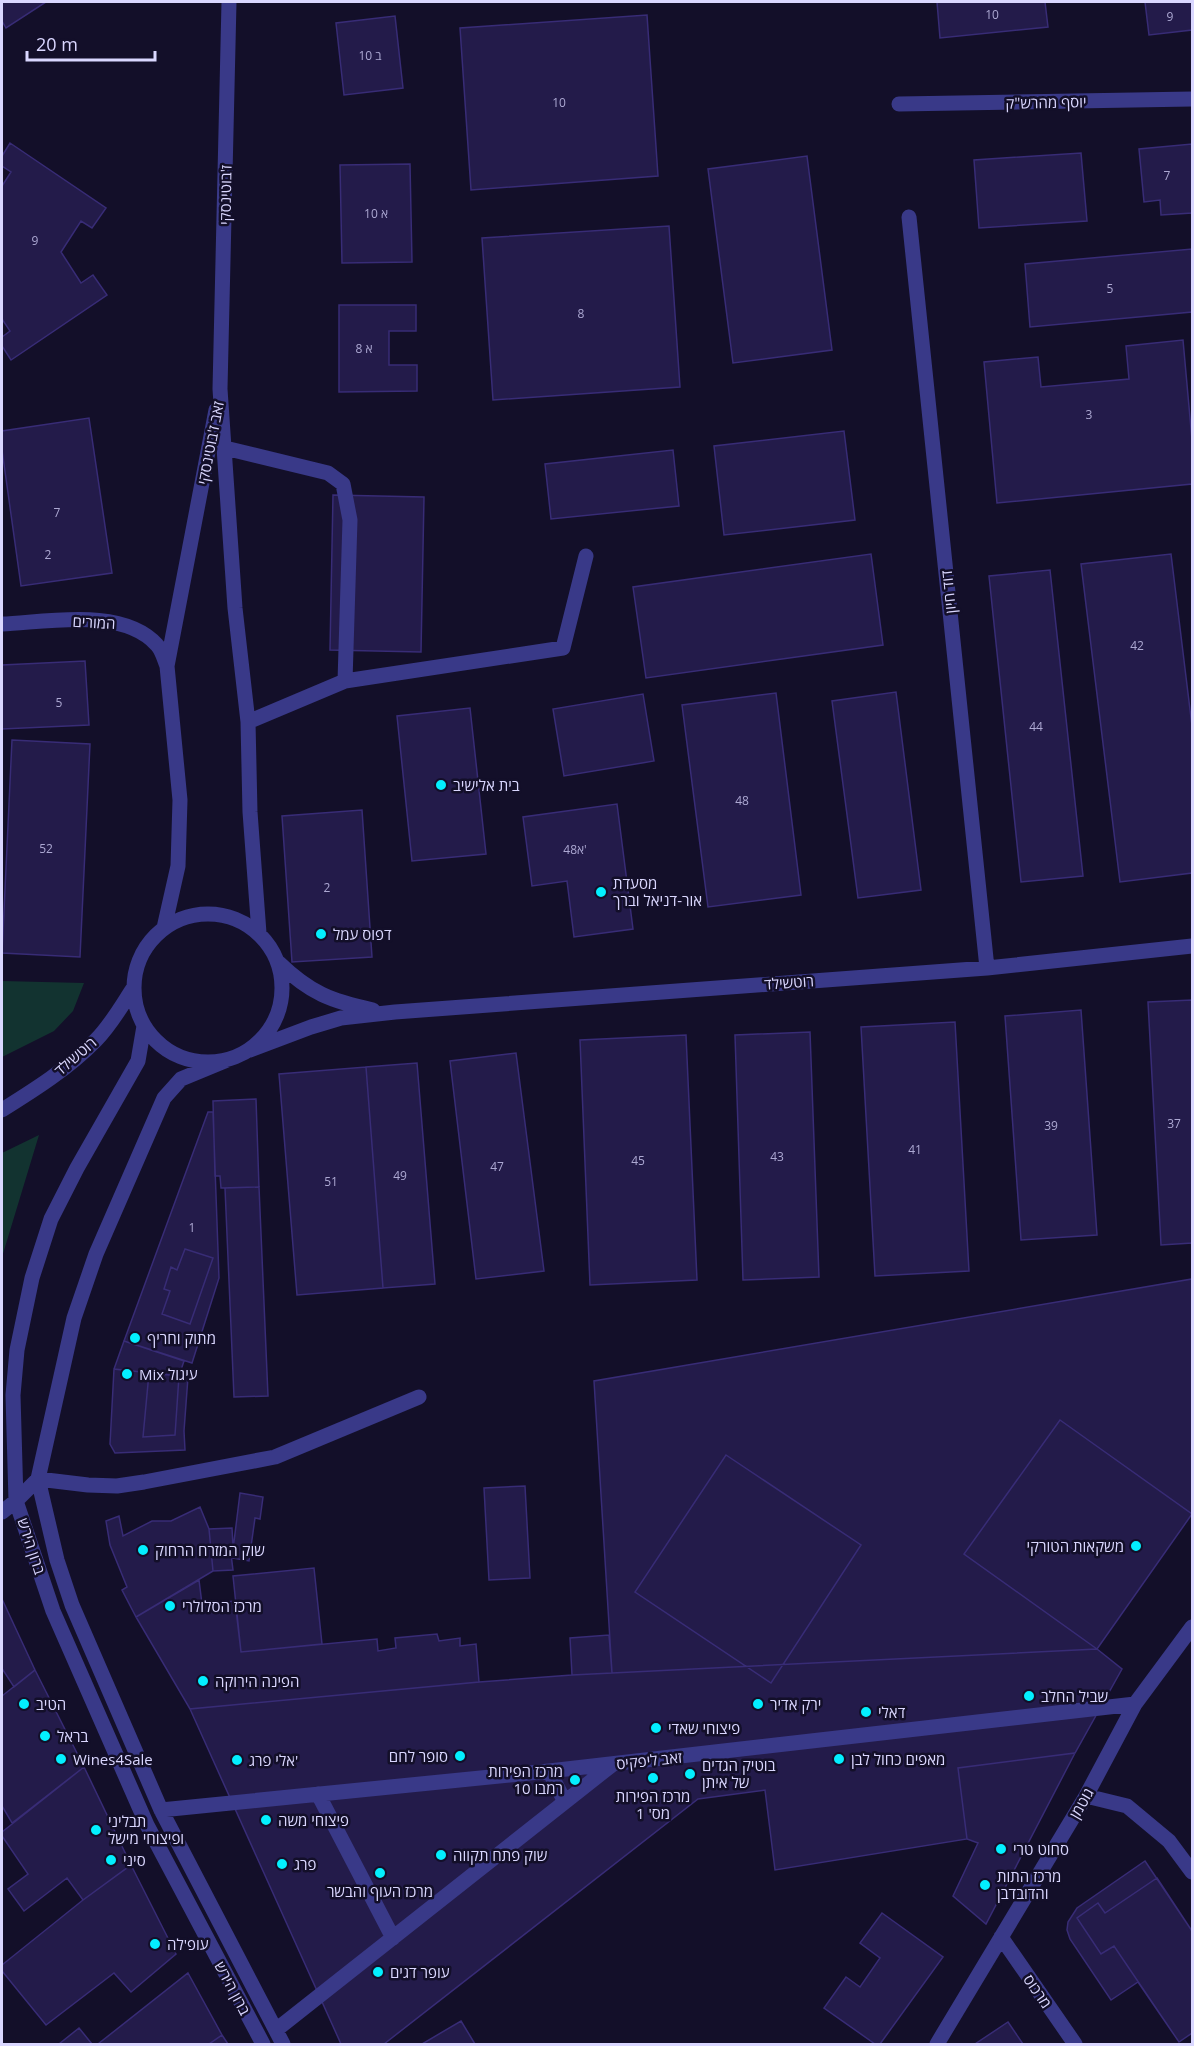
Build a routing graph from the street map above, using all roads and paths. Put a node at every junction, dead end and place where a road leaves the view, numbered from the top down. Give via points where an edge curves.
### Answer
1 (229, 2) edge
2 (1192, 99) edge
3 (899, 104) dead end
4 (909, 217) dead end
5 (220, 389) junction
6 (225, 448) junction
7 (586, 556) dead end
8 (2, 624) edge
9 (167, 666) junction
10 (345, 681) junction
11 (248, 722) junction
12 (164, 928) junction
13 (259, 933) junction
14 (1192, 946) edge
15 (277, 962) junction
16 (987, 968) junction
17 (134, 987) junction
18 (385, 1013) junction
19 (144, 1026) junction
20 (250, 1050) junction
21 (227, 1060) junction
22 (2, 1110) edge
23 (419, 1397) dead end
24 (38, 1479) junction
25 (16, 1501) junction
26 (2, 1512) edge
27 (1192, 1627) edge
28 (1136, 1704) junction
29 (613, 1764) junction
30 (549, 1771) junction
31 (318, 1794) junction
32 (1086, 1796) junction
33 (565, 1802) junction
34 (161, 1810) junction
35 (1192, 1872) edge
36 (393, 1938) junction
37 (1001, 1938) junction
38 (276, 2030) junction
39 (263, 2044) edge
40 (283, 2044) edge
41 (937, 2044) edge
42 (1075, 2044) edge

1 - 5 street, ז'בוטינסקי
2 - 3 street, יוסף מהרש"ק
4 - 16 street, דוד חיון
5 - 6 street, זאב ז'בוטינסקי
5 - 9 street, זאב ז'בוטינסקי
6 - 10 street via 328,473 343,484 350,520
6 - 11 street, זאב ז'בוטינסקי via 235,608
7 - 10 street via 563,648
8 - 9 street, המורים via 98,620 126,624 159,646
9 - 12 street, זאב ז'בוטינסקי via 180,800 178,866
10 - 11 street
11 - 13 street, זאב ז'בוטינסקי
12 - 13 street via 182,917 202,913 242,920
12 - 17 street via 148,944 138,964
13 - 15 street
14 - 16 street, רוטשילד
15 - 18 street, רוטשילד via 319,994
15 - 20 street via 283,990 279,1011 268,1033
16 - 18 street, רוטשילד
17 - 19 street
17 - 22 street, רוטשילד via 96,1040 30,1093
18 - 20 street, רוטשילד via 341,1018
19 - 21 street via 156,1042 186,1059 202,1063
19 - 25 street, ברון הירש via 138,1061 51,1219 32,1278 17,1350 13,1395
20 - 21 street
21 - 24 street, ברון הירש via 181,1079 164,1098 96,1254 78,1307
23 - 24 street via 275,1457 117,1486
24 - 25 street
24 - 34 street, ברון הירש via 72,1605
25 - 26 street
25 - 39 street, ברון הירש via 53,1611 147,1825
27 - 28 street, גוטמן
28 - 29 street, זאב ליפקיס
28 - 32 street, גוטמן
29 - 30 street, זאב ליפקיס
29 - 33 street
30 - 31 street, זאב ליפקיס
30 - 33 street
31 - 34 street, זאב ליפקיס
31 - 36 street
32 - 35 street via 1127,1806 1169,1841
32 - 37 street, גוטמן
33 - 36 street
34 - 38 street, ברון הירש
36 - 38 street
37 - 41 street, גוטמן
37 - 42 street, מרכוס
38 - 40 street, ברון הירש

